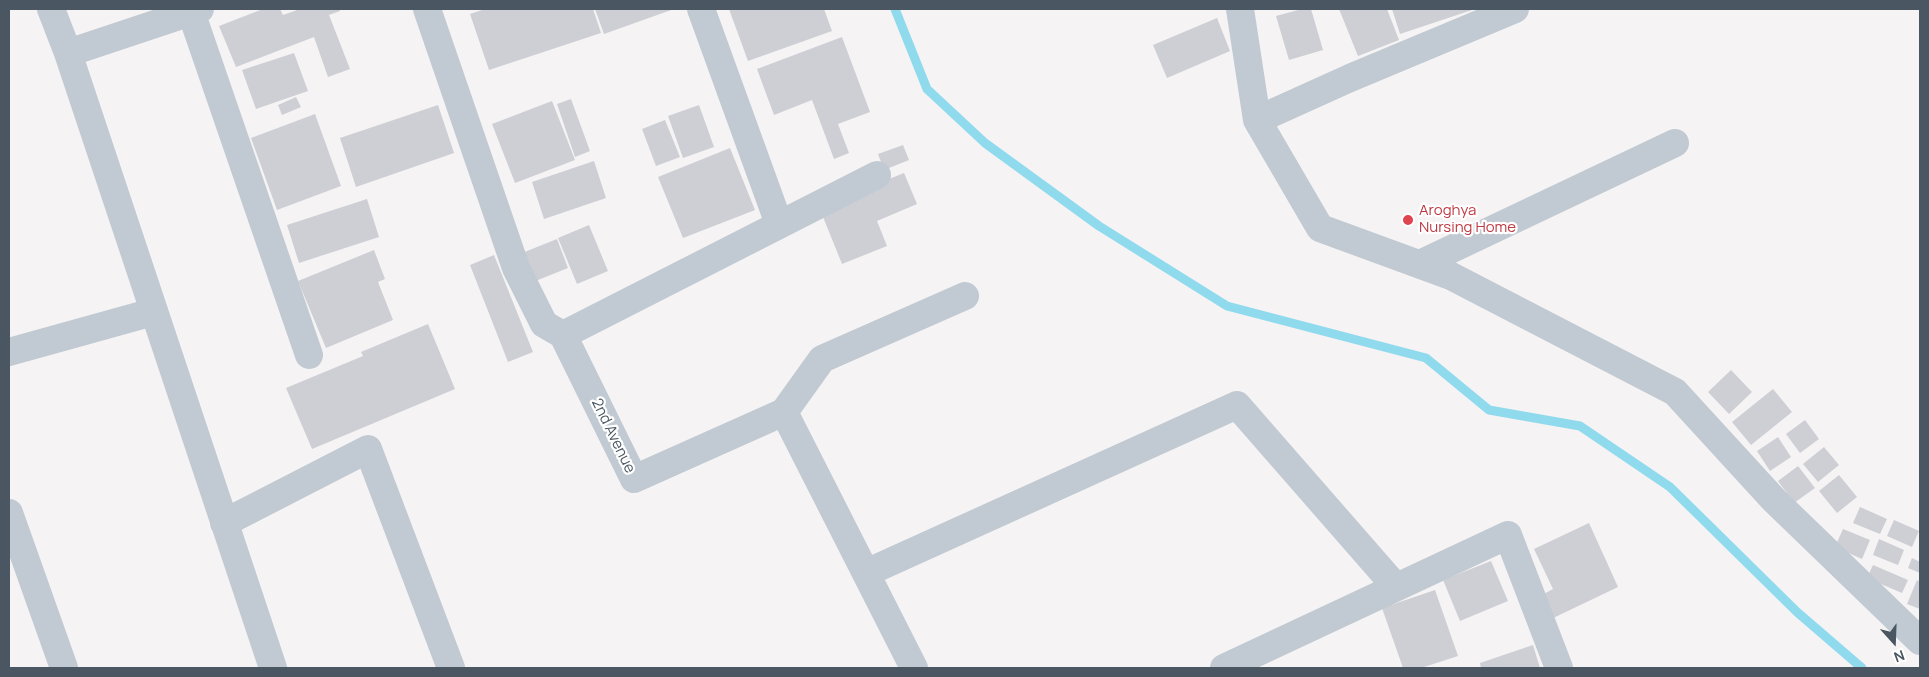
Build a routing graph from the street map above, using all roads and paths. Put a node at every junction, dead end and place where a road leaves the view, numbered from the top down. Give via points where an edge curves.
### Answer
1 (51, 9) edge
2 (427, 9) edge
3 (700, 9) edge
4 (1240, 9) edge
5 (1515, 9) edge
6 (194, 10) edge
7 (68, 52) junction
8 (1257, 120) junction
9 (1675, 143) dead end
10 (877, 175) dead end
11 (780, 224) junction
12 (1420, 264) junction
13 (965, 296) dead end
14 (153, 312) junction
15 (563, 335) junction
16 (9, 352) edge
17 (308, 355) dead end
18 (784, 412) junction
19 (9, 513) edge
20 (224, 523) junction
21 (866, 573) junction
22 (1396, 587) junction
23 (1920, 641) edge
24 (64, 668) edge
25 (272, 668) edge
26 (451, 668) edge
27 (914, 668) edge
28 (1224, 668) edge
29 (1559, 668) edge

1 - 7 street
2 - 15 street, 2nd Avenue via 516,268 544,324
3 - 11 street
4 - 8 street
5 - 8 street
6 - 7 street
6 - 17 street
7 - 14 street
8 - 12 street via 1320,228
9 - 12 street
10 - 11 street
11 - 15 street
12 - 23 street via 1451,276 1675,392 1774,500
13 - 18 street via 822,359
14 - 16 street
14 - 20 street
15 - 18 street, 2nd Avenue via 634,479
18 - 21 street
19 - 24 street
20 - 25 street
20 - 26 street via 368,449
21 - 22 street via 1237,404
21 - 27 street
22 - 28 street
22 - 29 street via 1508,535

